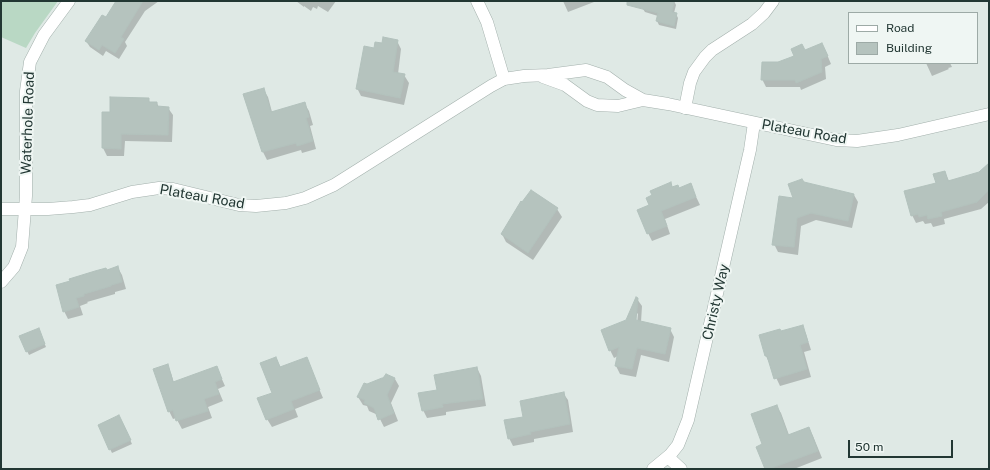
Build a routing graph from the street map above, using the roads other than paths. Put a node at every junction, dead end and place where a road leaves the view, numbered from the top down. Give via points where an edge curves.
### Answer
1 (69, 1) edge
2 (477, 1) edge
3 (773, 1) edge
4 (540, 76) junction
5 (504, 80) junction
6 (643, 100) junction
7 (686, 108) junction
8 (989, 114) edge
9 (754, 123) junction
10 (1, 209) edge
11 (24, 209) junction
12 (1, 282) edge
13 (668, 457) junction
14 (653, 469) edge
15 (681, 469) edge

1 - 11 street, Waterhole Road via 44,35 30,62 26,91
2 - 5 street via 487,22
3 - 7 street via 752,24 705,57 694,72
4 - 5 street, Plateau Road
4 - 6 street, Plateau Road via 565,85 597,105 618,106
4 - 6 street, Plateau Road via 586,70 607,76
5 - 11 street, Plateau Road via 334,185 305,198 270,205 240,205 159,188 132,192 90,205
6 - 7 street, Plateau Road
7 - 9 street, Plateau Road
8 - 9 street, Plateau Road via 898,135 857,141 836,140
9 - 13 street, Christy Way via 693,403 684,435
10 - 11 street, Plateau Road
11 - 12 street, Waterhole Road via 19,257
13 - 14 street, Christy Way
13 - 15 street

